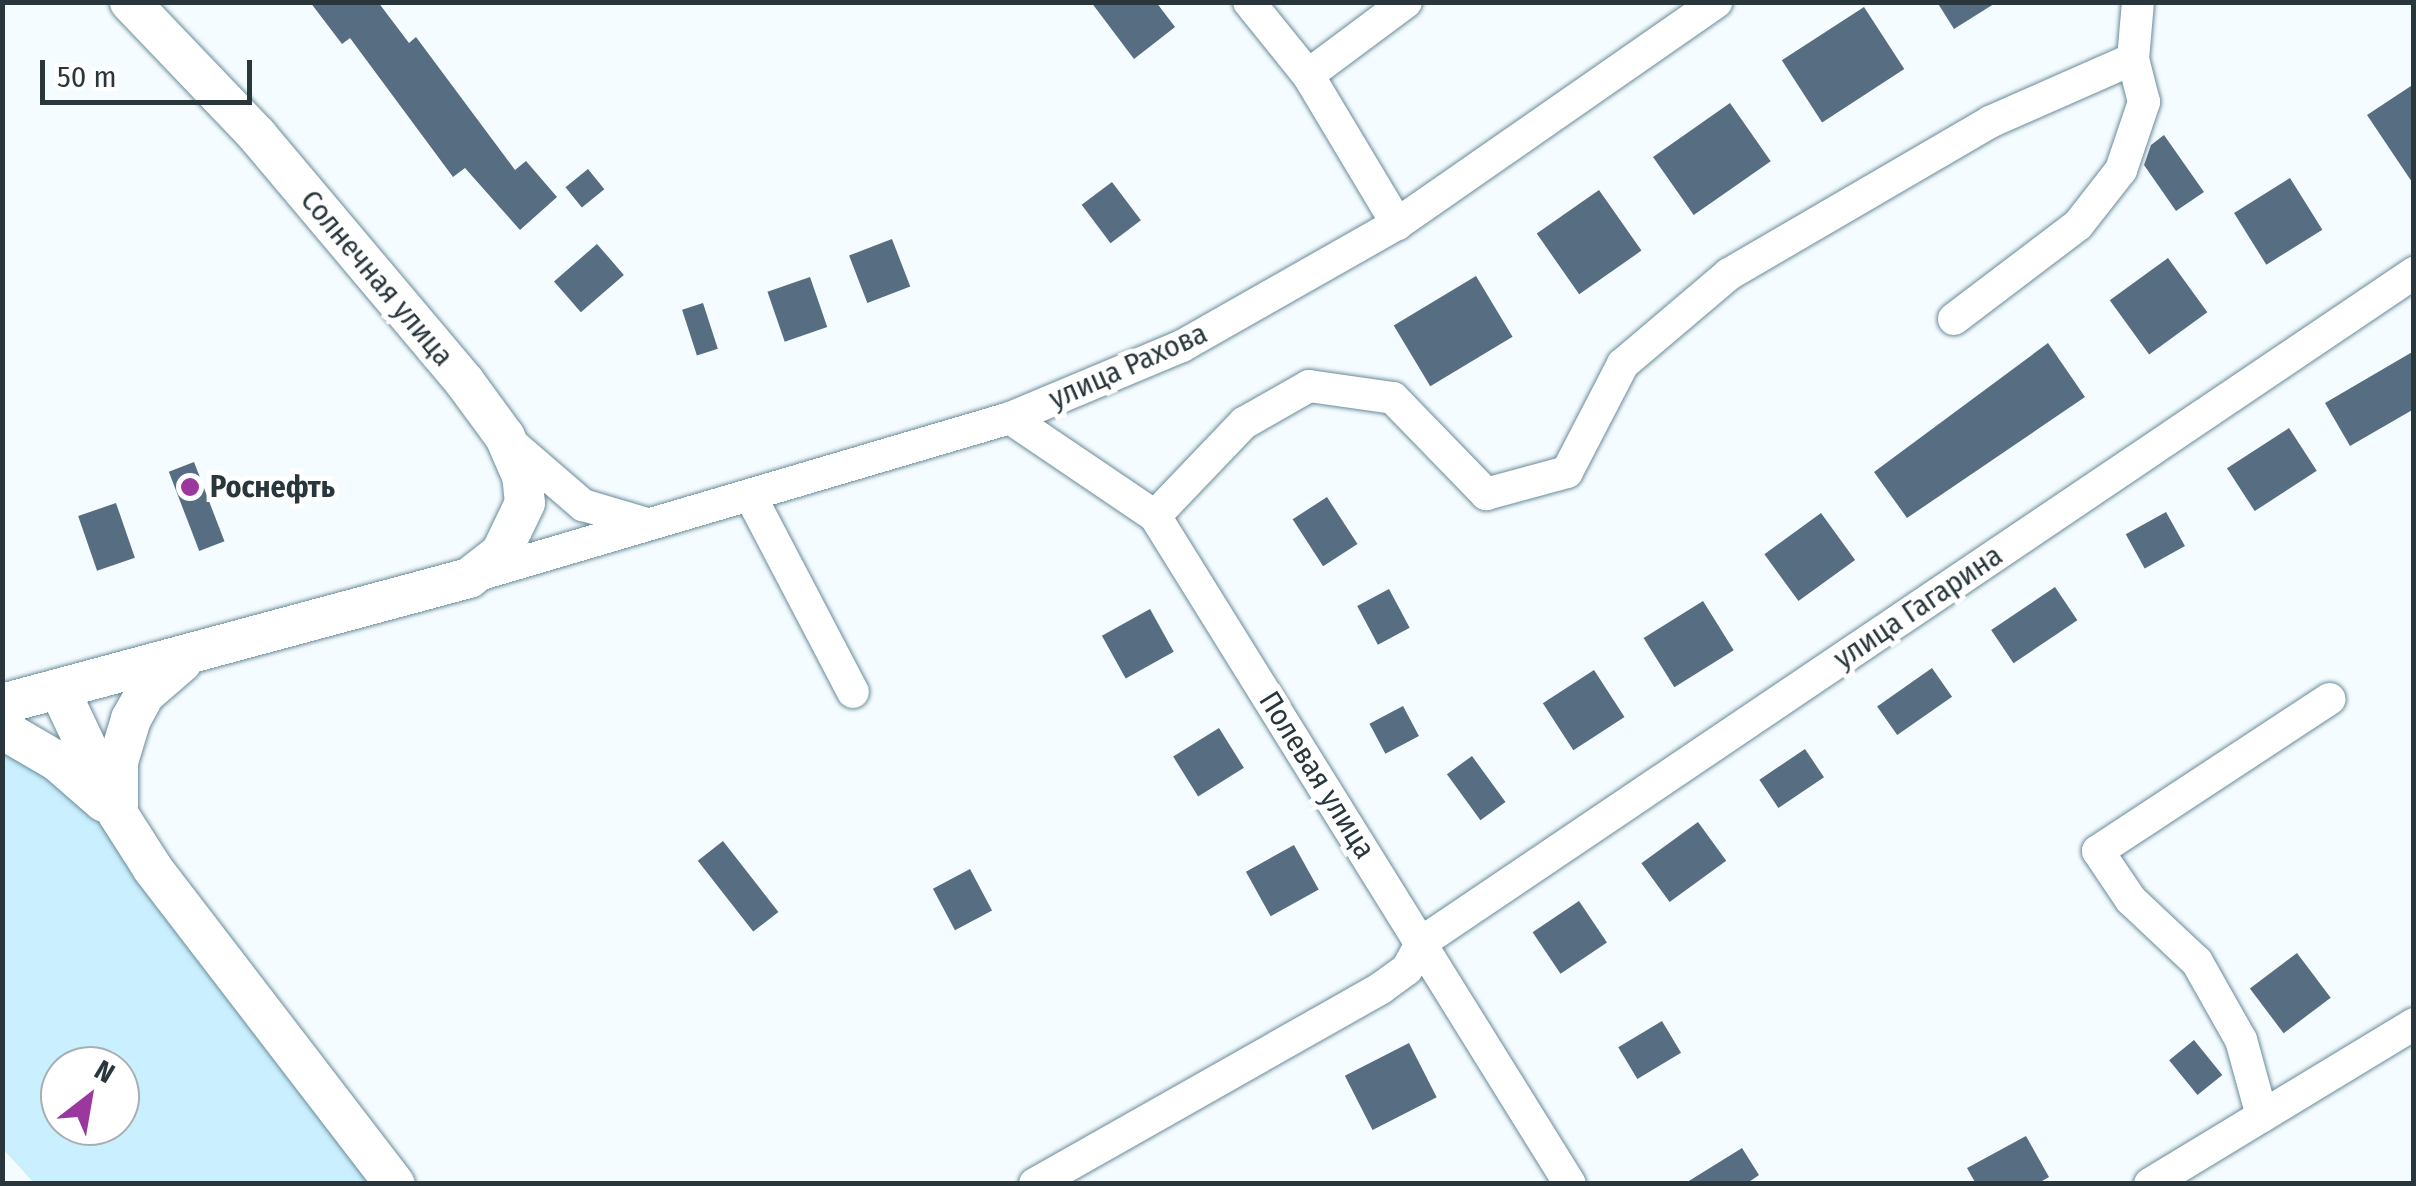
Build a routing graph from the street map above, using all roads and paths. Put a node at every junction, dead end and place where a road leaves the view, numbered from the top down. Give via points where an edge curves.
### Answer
1 (130, 2) edge
2 (1249, 2) edge
3 (1406, 2) edge
4 (1716, 2) edge
5 (2138, 2) edge
6 (2133, 58) junction
7 (1308, 75) junction
8 (1398, 224) junction
9 (2414, 273) edge
10 (1954, 319) dead end
11 (1010, 418) junction
12 (505, 437) junction
13 (751, 497) junction
14 (1155, 516) junction
15 (652, 525) junction
16 (469, 578) junction
17 (190, 657) junction
18 (59, 689) junction
19 (853, 692) dead end
20 (2329, 699) dead end
21 (5, 705) edge
22 (118, 814) junction
23 (1422, 942) junction
24 (2414, 1024) edge
25 (2262, 1116) junction
26 (395, 1184) edge
27 (1035, 1184) edge
28 (1570, 1184) edge
29 (2150, 1184) edge

1 - 12 main road, Солнечная улица via 257,135
2 - 7 street
3 - 7 street
4 - 8 street, улица Рахова
5 - 6 street
6 - 10 street via 2144,102 2121,170 2078,225
6 - 14 street via 1990,122 1729,274 1623,364 1568,472 1486,494 1393,398 1309,386 1244,423
7 - 8 street
8 - 11 street, улица Рахова via 1182,346
9 - 23 street, улица Гагарина
11 - 13 street, улица Рахова
11 - 14 street, Полевая улица
12 - 15 street via 583,505
12 - 16 main road, Солнечная улица via 522,476 524,503 501,553
13 - 15 street, улица Рахова
13 - 19 street
14 - 23 street, Полевая улица
15 - 16 street, улица Рахова
16 - 17 main road
17 - 18 main road
17 - 22 main road via 164,673 131,719 118,762
18 - 21 main road
18 - 22 main road
20 - 25 street via 2098,850 2132,900 2196,962 2241,1040
21 - 22 main road
22 - 26 main road
23 - 27 street, улица Гагарина via 1407,969 1381,988
23 - 28 street, Полевая улица
24 - 25 street
25 - 29 street

